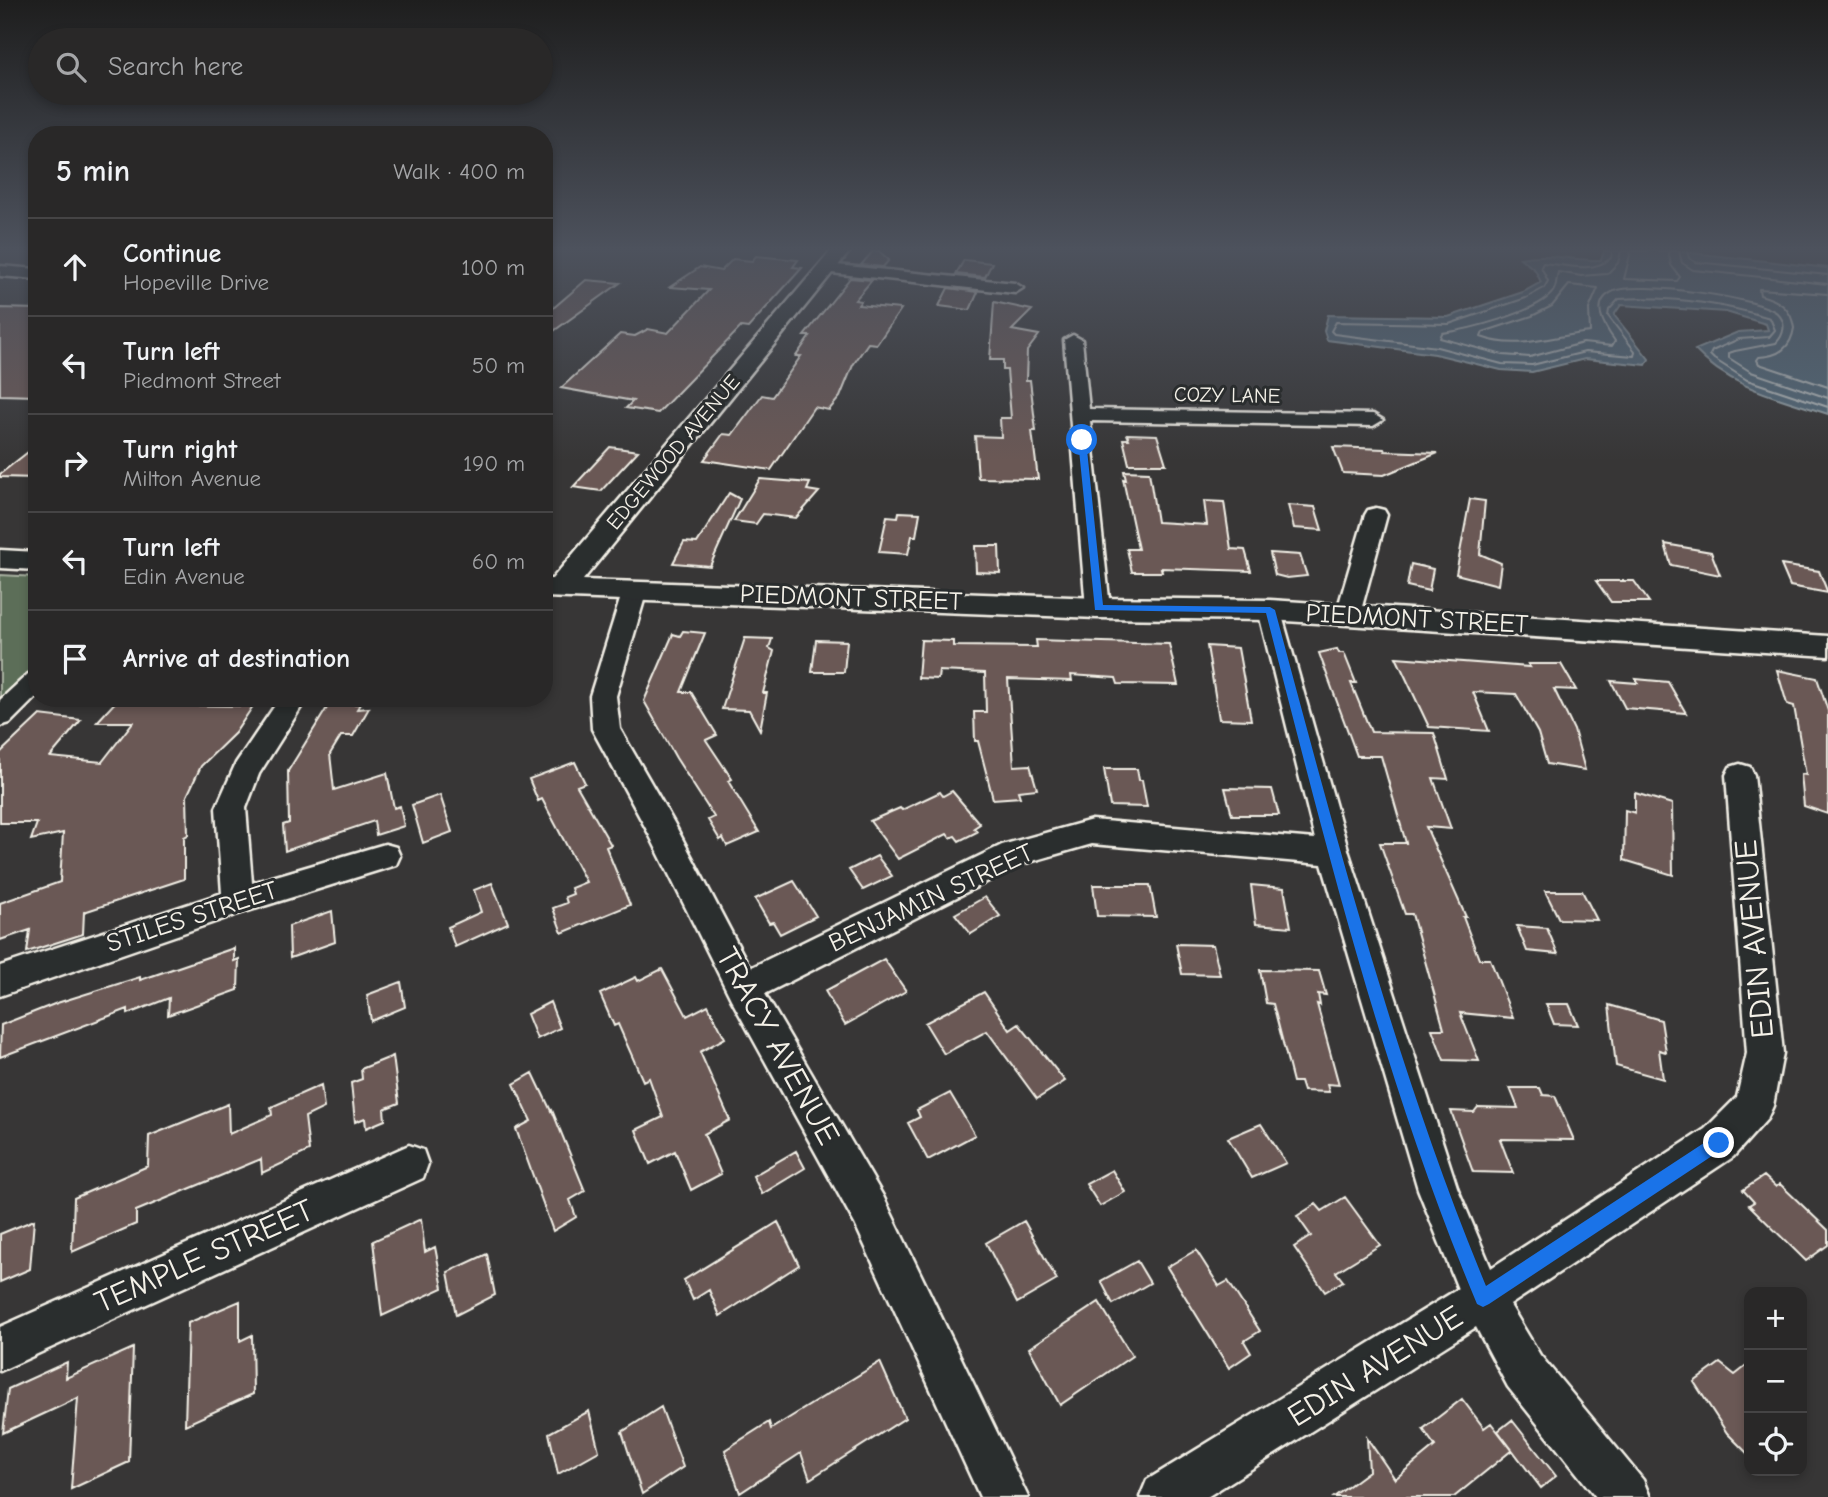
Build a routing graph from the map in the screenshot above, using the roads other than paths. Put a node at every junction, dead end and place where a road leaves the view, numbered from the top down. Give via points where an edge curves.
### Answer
1 (782, 321) edge
2 (1073, 341) dead end
3 (1080, 415) junction
4 (1373, 420) dead end
5 (1376, 515) dead end
6 (0, 559) edge
7 (28, 561) edge
8 (553, 588) edge
9 (553, 589) edge
10 (635, 590) junction
11 (1098, 608) junction
12 (1270, 610) junction
13 (1348, 614) junction
14 (1828, 646) edge
15 (28, 689) edge
16 (288, 707) edge
17 (0, 716) edge
18 (1740, 775) dead end
19 (1334, 853) junction
20 (385, 856) dead end
21 (238, 901) junction
22 (0, 981) edge
23 (743, 988) junction
24 (409, 1164) dead end
25 (1483, 1298) junction
26 (0, 1349) edge
27 (1004, 1497) edge
28 (1164, 1497) edge
29 (1626, 1497) edge

1 - 8 street, EDGEWOOD AVENUE
2 - 3 street
3 - 4 street, COZY LANE
3 - 11 street
5 - 13 street
6 - 7 street
9 - 10 street, PIEDMONT STREET
10 - 11 street, PIEDMONT STREET
10 - 23 street, TRACY AVENUE via 603,696 606,729
11 - 12 street, PIEDMONT STREET
12 - 13 street, PIEDMONT STREET
12 - 19 street
13 - 14 street, PIEDMONT STREET
15 - 17 street
16 - 21 street via 246,771 231,808
18 - 25 street, EDIN AVENUE via 1765,1054 1754,1106 1719,1143
19 - 23 street, BENJAMIN STREET via 1092,832 1013,853
19 - 25 street via 1438,1189
20 - 21 street, STILES STREET
21 - 22 street, STILES STREET
23 - 27 street, TRACY AVENUE via 869,1210
24 - 26 street, TEMPLE STREET
25 - 28 street, EDIN AVENUE
25 - 29 street via 1524,1371

